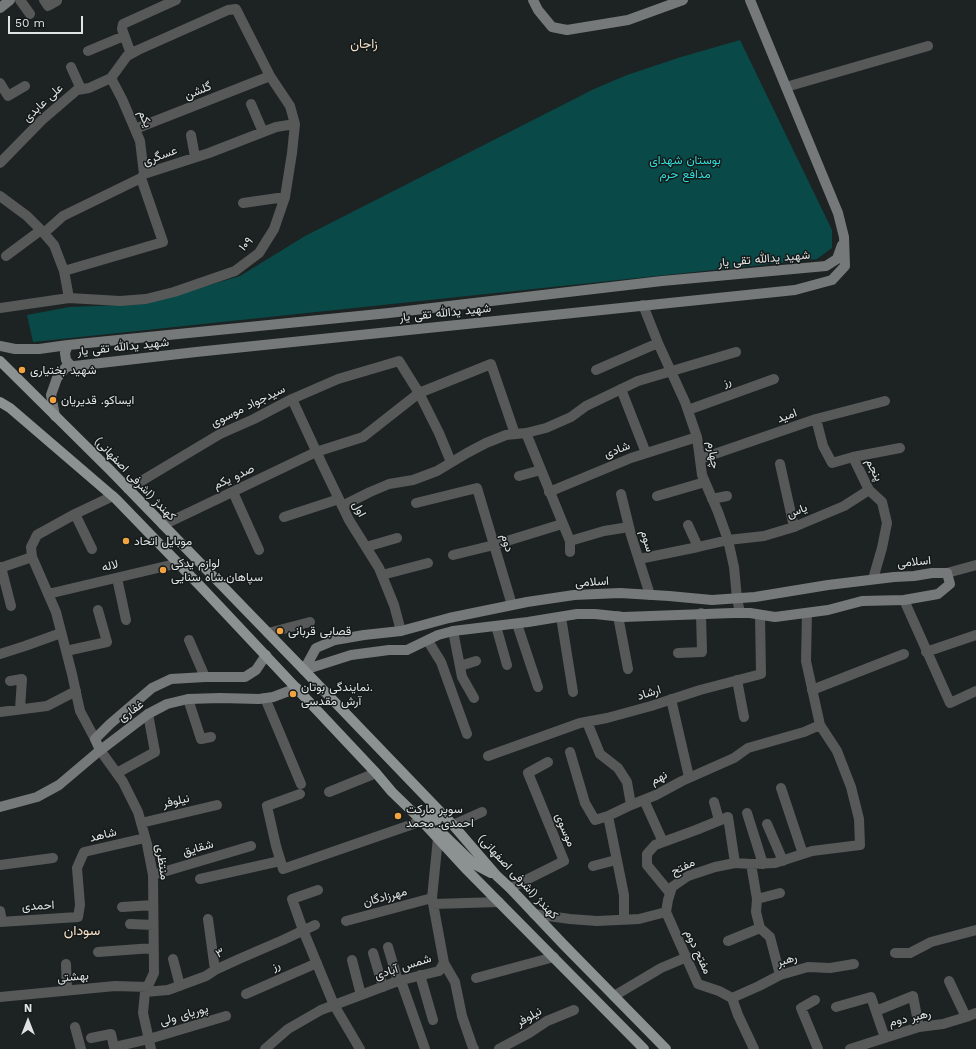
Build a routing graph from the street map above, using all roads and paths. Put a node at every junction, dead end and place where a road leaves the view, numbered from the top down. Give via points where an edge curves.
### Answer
1 (10, 0) edge
2 (20, 0) edge
3 (44, 0) edge
4 (176, 0) edge
5 (533, 0) edge
6 (682, 0) edge
7 (750, 0) edge
8 (57, 1) edge
9 (0, 8) edge
10 (236, 9) joint
11 (30, 14) dead end
12 (124, 36) junction
13 (928, 46) dead end
14 (88, 51) dead end
15 (131, 54) junction
16 (71, 67) dead end
17 (270, 76) junction
18 (111, 78) junction
19 (0, 83) edge
20 (25, 86) dead end
21 (786, 86) junction
22 (82, 89) junction
23 (251, 104) dead end
24 (295, 124) junction
25 (135, 129) junction
26 (263, 132) junction
27 (191, 135) dead end
28 (195, 157) junction
29 (0, 164) edge
30 (142, 176) junction
31 (0, 196) edge
32 (285, 197) junction
33 (243, 203) dead end
34 (43, 231) junction
35 (844, 237) junction
36 (6, 256) dead end
37 (64, 271) junction
38 (69, 298) junction
39 (643, 305) junction
40 (0, 308) edge
41 (658, 343) junction
42 (68, 345) junction
43 (0, 346) edge
44 (736, 352) dead end
45 (2, 366) edge
46 (71, 366) junction
47 (596, 370) dead end
48 (672, 371) junction
49 (774, 379) dead end
50 (621, 389) junction
51 (419, 393) junction
52 (292, 399) junction
53 (0, 402) edge
54 (884, 402) dead end
55 (688, 410) junction
56 (55, 416) junction
57 (816, 420) junction
58 (515, 434) junction
59 (526, 434) junction
60 (696, 437) junction
61 (900, 448) dead end
62 (316, 452) junction
63 (646, 453) junction
64 (853, 458) junction
65 (700, 459) junction
66 (451, 462) junction
67 (780, 464) dead end
68 (541, 470) junction
69 (520, 476) dead end
70 (705, 482) junction
71 (128, 489) junction
72 (869, 490) junction
73 (233, 492) junction
74 (549, 492) junction
75 (620, 494) dead end
76 (113, 496) junction
77 (657, 496) dead end
78 (727, 496) dead end
79 (712, 499) junction
80 (340, 503) junction
81 (416, 503) dead end
82 (75, 514) junction
83 (284, 517) dead end
84 (562, 524) junction
85 (163, 525) junction
86 (688, 525) dead end
87 (629, 527) junction
88 (794, 527) junction
89 (397, 538) dead end
90 (728, 540) junction
91 (570, 541) junction
92 (494, 545) junction
93 (366, 548) junction
94 (698, 548) junction
95 (92, 549) dead end
96 (259, 550) dead end
97 (570, 552) dead end
98 (453, 555) dead end
99 (32, 557) junction
100 (639, 559) junction
101 (428, 563) dead end
102 (179, 564) junction
103 (976, 565) edge
104 (0, 568) edge
105 (947, 573) junction
106 (382, 575) junction
107 (117, 578) junction
108 (873, 579) junction
109 (48, 594) junction
110 (650, 595) junction
111 (737, 598) junction
112 (904, 600) junction
113 (512, 605) junction
114 (11, 606) dead end
115 (98, 610) dead end
116 (740, 613) junction
117 (807, 613) junction
118 (701, 614) junction
119 (760, 615) junction
120 (618, 616) junction
121 (560, 617) junction
122 (126, 620) dead end
123 (310, 622) dead end
124 (516, 624) junction
125 (496, 626) junction
126 (401, 631) junction
127 (453, 631) junction
128 (268, 633) junction
129 (62, 634) junction
130 (976, 636) edge
131 (189, 640) dead end
132 (428, 641) junction
133 (66, 651) junction
134 (926, 652) junction
135 (0, 654) edge
136 (678, 654) dead end
137 (904, 654) dead end
138 (266, 655) junction
139 (476, 661) dead end
140 (507, 665) dead end
141 (460, 666) junction
142 (628, 669) dead end
143 (304, 670) junction
144 (204, 677) junction
145 (737, 680) junction
146 (10, 682) dead end
147 (538, 687) dead end
148 (296, 688) junction
149 (812, 690) junction
150 (76, 691) junction
151 (976, 691) edge
152 (573, 692) dead end
153 (264, 698) junction
154 (474, 698) dead end
155 (188, 699) junction
156 (671, 699) junction
157 (20, 709) junction
158 (0, 712) edge
159 (148, 714) junction
160 (744, 717) dead end
161 (587, 722) junction
162 (820, 725) junction
163 (467, 734) dead end
164 (211, 737) dead end
165 (95, 739) junction
166 (100, 750) junction
167 (570, 752) dead end
168 (488, 756) dead end
169 (548, 762) dead end
170 (117, 773) junction
171 (376, 773) junction
172 (689, 777) junction
173 (781, 788) dead end
174 (328, 792) dead end
175 (392, 792) junction
176 (644, 800) junction
177 (714, 802) dead end
178 (433, 804) junction
179 (217, 805) dead end
180 (631, 805) junction
181 (0, 807) edge
182 (482, 812) dead end
183 (747, 813) dead end
184 (608, 816) junction
185 (719, 820) junction
186 (422, 821) junction
187 (141, 823) junction
188 (767, 824) dead end
189 (453, 825) junction
190 (437, 837) junction
191 (145, 838) junction
192 (663, 842) junction
193 (251, 846) dead end
194 (803, 854) junction
195 (53, 858) dead end
196 (616, 860) junction
197 (280, 861) junction
198 (783, 861) junction
199 (735, 863) junction
200 (751, 864) junction
201 (763, 864) junction
202 (0, 865) edge
203 (592, 866) dead end
204 (153, 875) junction
205 (497, 876) junction
206 (200, 879) dead end
207 (510, 888) junction
208 (318, 890) dead end
209 (670, 893) junction
210 (780, 893) dead end
211 (757, 899) junction
212 (432, 901) junction
213 (499, 902) junction
214 (152, 905) junction
215 (122, 907) dead end
216 (666, 912) junction
217 (534, 914) junction
218 (78, 917) joint
219 (1, 918) edge
220 (208, 919) dead end
221 (624, 919) junction
222 (346, 921) dead end
223 (130, 924) dead end
224 (153, 925) junction
225 (315, 925) dead end
226 (760, 928) junction
227 (303, 930) junction
228 (976, 930) edge
229 (728, 941) dead end
230 (388, 947) dead end
231 (153, 948) junction
232 (98, 952) dead end
233 (373, 953) dead end
234 (894, 953) dead end
235 (554, 957) junction
236 (686, 957) junction
237 (173, 959) dead end
238 (352, 960) dead end
239 (317, 963) junction
240 (444, 963) junction
241 (66, 964) dead end
242 (854, 964) dead end
243 (215, 970) junction
244 (420, 975) junction
245 (780, 975) junction
246 (476, 978) dead end
247 (399, 981) junction
248 (949, 981) dead end
249 (180, 986) junction
250 (382, 987) junction
251 (67, 990) junction
252 (147, 990) junction
253 (246, 994) dead end
254 (361, 995) junction
255 (614, 996) junction
256 (0, 997) edge
257 (732, 998) junction
258 (815, 1000) dead end
259 (334, 1005) junction
260 (836, 1007) dead end
261 (574, 1010) dead end
262 (876, 1011) junction
263 (976, 1013) edge
264 (226, 1016) dead end
265 (966, 1017) junction
266 (433, 1020) dead end
267 (75, 1027) dead end
268 (919, 1027) junction
269 (91, 1038) dead end
270 (885, 1038) junction
271 (149, 1039) junction
272 (81, 1049) edge
273 (151, 1049) edge
274 (265, 1049) edge
275 (360, 1049) edge
276 (425, 1049) edge
277 (474, 1049) edge
278 (499, 1049) edge
279 (644, 1049) edge
280 (666, 1049) edge
281 (754, 1049) edge
282 (818, 1049) edge
283 (850, 1049) edge

1 - 9 street
2 - 11 street
3 - 8 street via 48,6
4 - 12 street via 123,24
5 - 6 street via 552,27 567,30 628,20
7 - 21 street, شهید یدالله تقی یار
10 - 15 street, علی عابدی via 228,10
10 - 17 street, ۱۰۹
12 - 14 street
12 - 15 street
13 - 21 street
15 - 18 street, علی عابدی
16 - 22 street
17 - 24 street, ۱۰۹ via 290,106
17 - 25 street, گلشن
18 - 22 street, علی عابدی
18 - 25 street, یکم
19 - 20 street via 8,96
21 - 35 street, شهید یدالله تقی یار via 838,213
22 - 29 street, علی عابدی via 77,90 42,120
23 - 26 street
24 - 26 street, عسگری
24 - 32 street, ۱۰۹
25 - 30 street, یکم via 140,141
26 - 28 street, عسگری
27 - 28 street
28 - 30 street, عسگری
30 - 34 street, عسگری via 63,216
30 - 37 street, یکم via 162,242
31 - 34 street
32 - 33 street
32 - 38 street, ۱۰۹ via 274,229 259,253 235,271 146,299 120,301
34 - 36 street, عسگری
34 - 37 street via 54,245
35 - 39 street, شهید یدالله تقی یار via 845,266 832,280 795,290
35 - 42 street, شهید یدالله تقی یار via 837,259 826,266 662,281 389,313
37 - 38 street
38 - 40 street, ۱۰۹
39 - 41 street, چهارم
39 - 46 street, شهید یدالله تقی یار
41 - 47 street
41 - 48 street, چهارم
42 - 43 street, شهید یدالله تقی یار via 40,349
42 - 46 street via 65,352 66,360
44 - 48 street
45 - 56 main road, کهندژ (اشرفی اصفهانی)
46 - 56 street, شهید یدالله تقی یار via 66,366 57,378 51,395
48 - 50 street
48 - 55 street, چهارم
49 - 55 street, رز
50 - 59 street via 586,406 571,417
50 - 63 street
51 - 52 street, سیدجواد موسوی via 399,361 338,379
51 - 58 street, صدو یکم via 491,364
51 - 62 street, صدو یکم via 363,437
51 - 66 street
52 - 62 street, اول
52 - 71 street, سیدجواد موسوی via 220,434
53 - 76 main road
54 - 57 street, امید
55 - 60 street, چهارم
56 - 71 main road, کهندژ (اشرفی اصفهانی)
57 - 64 street, پنجم via 823,446 832,463
57 - 65 street, امید
58 - 59 street
58 - 66 street via 486,443
59 - 68 street
60 - 63 street, شادی
60 - 65 street, چهارم
61 - 64 street
62 - 73 street, صدو یکم
62 - 80 street, اول
63 - 74 street, شادی
64 - 72 street, پنجم
65 - 70 street, چهارم
66 - 80 street via 437,471 413,480 389,484
67 - 88 street
68 - 69 street
68 - 74 street
70 - 77 street
70 - 79 street, چهارم
71 - 85 main road, کهندژ (اشرفی اصفهانی)
72 - 88 street, یاس via 844,506
72 - 108 street, پنجم via 882,502 888,523
73 - 85 street, صدو یکم
73 - 96 street
74 - 84 street
75 - 87 street, سوم
76 - 82 street
76 - 102 main road
78 - 79 street
79 - 90 street, چهارم
80 - 83 street
80 - 93 street, اول
81 - 92 street, دوم via 477,488
82 - 95 street
82 - 99 street via 37,536 31,547
84 - 91 street
84 - 92 street
85 - 128 main road, کهندژ (اشرفی اصفهانی)
86 - 94 street
87 - 91 street
87 - 100 street, سوم
88 - 90 street, یاس via 764,536
89 - 93 street
90 - 94 street, یاس
90 - 111 street, چهارم
91 - 97 street
92 - 98 street
92 - 113 street, دوم
93 - 106 street, اول
94 - 100 street, یاس
99 - 104 street
99 - 109 street
100 - 110 street, سوم
101 - 106 street
102 - 107 street, لاله
102 - 138 main road
103 - 105 street
104 - 114 street
105 - 108 street, اسلامی
105 - 112 street, اسلامی via 950,584 938,594
106 - 126 street, اول
107 - 109 street, لاله
107 - 122 street
108 - 111 street, اسلامی
109 - 129 street
110 - 111 street, اسلامی via 712,600
110 - 113 street, اسلامی via 574,595
111 - 116 street, چهارم
112 - 117 street, اسلامی via 862,601
112 - 134 street
113 - 126 street, اسلامی
115 - 133 street via 107,642
116 - 118 street, اسلامی
116 - 119 street, اسلامی
117 - 119 street, اسلامی via 775,617
117 - 149 street via 806,661
118 - 120 street, اسلامی
118 - 136 street via 702,652
119 - 145 street, ارشاد via 761,674
120 - 121 street, اسلامی via 577,614
120 - 142 street
121 - 124 street, اسلامی
121 - 152 street
123 - 128 street
124 - 125 street, اسلامی
124 - 147 street
125 - 127 street, اسلامی
125 - 140 street
126 - 143 street, اسلامی via 335,640 316,648
127 - 132 street, اسلامی
127 - 141 street
128 - 143 main road, کهندژ (اشرفی اصفهانی)
129 - 133 street
129 - 135 street
130 - 134 street
131 - 144 street
132 - 143 street, اسلامی via 407,650 351,655
132 - 163 street via 441,662
133 - 150 street
134 - 151 street via 950,703
137 - 149 street
138 - 144 street, غفاری via 256,670 245,677
138 - 148 main road
139 - 141 street
141 - 154 street via 462,677
143 - 178 main road, کهندژ (اشرفی اصفهانی)
144 - 165 street, غفاری via 170,679 152,688
145 - 156 street, ارشاد
145 - 160 street
146 - 157 street via 22,679
148 - 153 street, غفاری
148 - 171 main road
149 - 162 street
150 - 157 street via 46,706
150 - 165 street via 80,711
153 - 155 street, غفاری
153 - 197 street via 301,789 267,806
155 - 159 street, غفاری via 167,704
155 - 164 street via 201,739
156 - 161 street, ارشاد
156 - 172 street
157 - 158 street
159 - 166 street, غفاری
159 - 170 street via 155,752
161 - 168 street, ارشاد
161 - 180 street via 600,754 618,768 627,782
162 - 172 street, نهم via 748,748 734,758
162 - 194 street, مفتح via 837,751 851,787 859,819 860,845
165 - 166 street
166 - 170 street, منتظری
166 - 181 street, غفاری via 59,785 37,797
167 - 184 street via 585,803 595,820
169 - 207 street, موسوی via 528,773 564,861
170 - 187 street, منتظری via 138,812
171 - 174 street
171 - 175 main road
172 - 176 street, نهم
173 - 194 street
175 - 178 main road via 432,821 438,818
175 - 186 main road
176 - 180 street, نهم
176 - 192 street
177 - 185 street
178 - 189 main road, کهندژ (اشرفی اصفهانی)
179 - 187 street, نیلوفر
180 - 184 street, نهم
182 - 189 street
183 - 201 street
184 - 196 street
185 - 192 street
185 - 199 street via 728,817
186 - 190 main road
186 - 197 street via 283,869
187 - 191 street, منتظری
188 - 198 street
189 - 205 main road, کهندژ (اشرفی اصفهانی)
190 - 205 main road via 439,832 443,834 474,864
190 - 212 street, شمس آبادی
190 - 213 main road
191 - 204 street, منتظری
191 - 218 street, شاهد via 84,852 76,868 80,905
192 - 209 street via 655,845 648,854 647,865
193 - 204 street, شقایق
194 - 198 street, مفتح
195 - 202 street
196 - 203 street
196 - 221 street via 624,895
197 - 206 street
198 - 201 street, مفتح
199 - 200 street, مفتح
199 - 209 street, مفتح via 688,876 672,887
200 - 201 street, مفتح
200 - 211 street
204 - 214 street, منتظری
205 - 207 main road, کهندژ (اشرفی اصفهانی)
207 - 217 main road, کهندژ (اشرفی اصفهانی)
208 - 227 street via 292,899
209 - 216 street, مفتح
210 - 211 street
211 - 226 street via 756,912
212 - 213 street
212 - 222 street, مهرزادگان
212 - 240 street, شمس آبادی
213 - 235 main road
214 - 215 street
214 - 224 street, منتظری
216 - 221 street via 639,919
216 - 236 street, مفتح دوم
217 - 221 street via 597,921
217 - 255 main road, کهندژ (اشرفی اصفهانی)
218 - 219 street, احمدی
220 - 243 street
223 - 224 street
224 - 231 street, منتظری
225 - 227 street, ۳
226 - 229 street
226 - 245 street via 770,937
227 - 239 street
227 - 243 street, ۳
228 - 234 street via 931,942 910,953
230 - 247 street
231 - 232 street
231 - 252 street, منتظری via 154,973
233 - 250 street
235 - 246 street
235 - 279 main road
236 - 255 street via 661,968
236 - 257 street, مفتح دوم via 698,984
237 - 249 street
238 - 254 street
239 - 253 street, رز
239 - 259 street
240 - 244 street, شمس آبادی via 439,971
240 - 277 street via 454,982 462,1016
241 - 251 street
242 - 245 street, رهبر via 830,968 808,967
243 - 249 street, ۳
244 - 247 street, شمس آبادی
244 - 266 street
245 - 257 street, رهبر
247 - 250 street, شمس آبادی
247 - 276 street
248 - 265 street
249 - 252 street, ۳ via 168,990
250 - 254 street, شمس آبادی
251 - 252 street, بهشتی via 115,986
251 - 256 street, بهشتی
252 - 271 street, منتظری via 143,1013
254 - 259 street, شمس آبادی
255 - 280 main road, کهندژ (اشرفی اصفهانی)
257 - 281 street
258 - 282 street via 801,1008
259 - 274 street, شمس آبادی via 288,1029
259 - 275 street
260 - 262 street via 871,997
261 - 278 street, نیلوفر via 547,1021
262 - 268 street via 913,996
262 - 270 street
263 - 265 street, رهبر دوم
264 - 271 street, پوریای ولی
265 - 268 street, رهبر دوم via 943,1024
267 - 272 street
268 - 270 street, رهبر دوم
269 - 271 street, پوریای ولی via 110,1034 114,1047
270 - 283 street, رهبر دوم
271 - 273 street, منتظری

